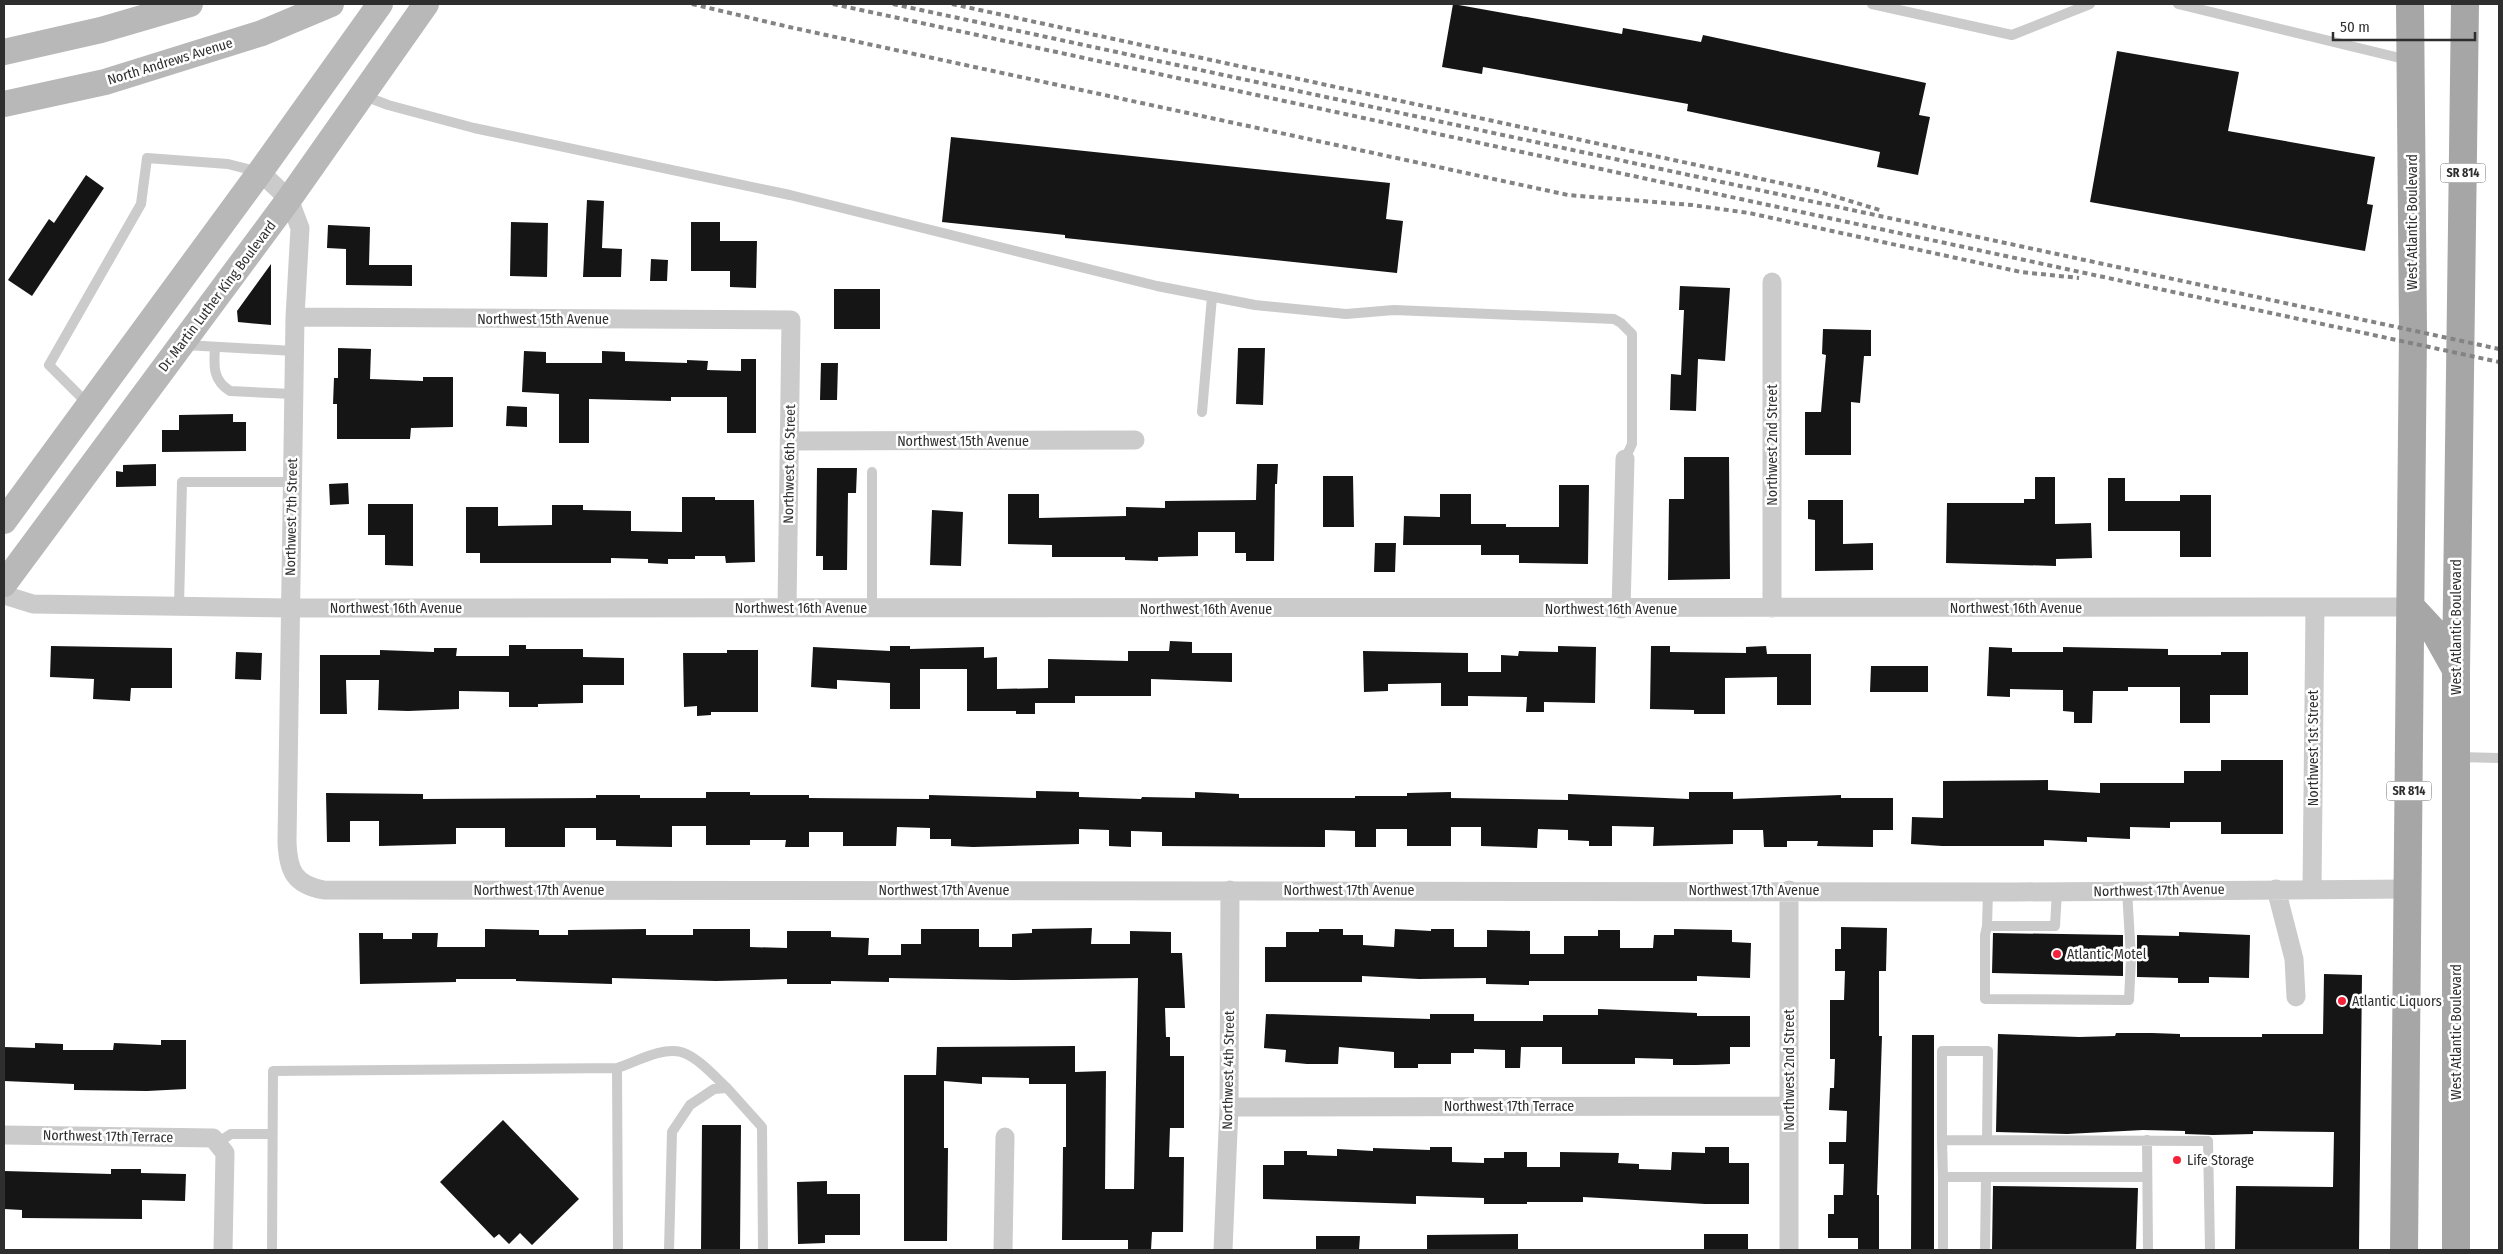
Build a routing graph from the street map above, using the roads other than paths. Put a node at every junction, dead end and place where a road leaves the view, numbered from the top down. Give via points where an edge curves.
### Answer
1 (190, 4) edge
2 (331, 4) edge
3 (380, 4) edge
4 (426, 4) edge
5 (1872, 4) edge
6 (2090, 4) edge
7 (2178, 4) edge
8 (2410, 4) edge
9 (2465, 4) edge
10 (4, 52) edge
11 (2411, 61) junction
12 (362, 94) junction
13 (4, 104) edge
14 (260, 172) junction
15 (289, 199) junction
16 (1772, 282) dead end
17 (1212, 297) junction
18 (295, 317) junction
19 (791, 320) joint
20 (181, 344) junction
21 (215, 347) junction
22 (294, 351) junction
23 (293, 394) junction
24 (89, 405) junction
25 (1202, 412) dead end
26 (1135, 440) dead end
27 (790, 442) junction
28 (1625, 460) joint
29 (872, 472) dead end
30 (291, 482) junction
31 (4, 521) edge
32 (4, 584) edge
33 (4, 594) edge
34 (179, 606) junction
35 (2315, 607) junction
36 (2411, 607) junction
37 (289, 608) junction
38 (787, 608) junction
39 (872, 608) junction
40 (1772, 608) junction
41 (1621, 609) junction
42 (2456, 670) junction
43 (2456, 757) junction
44 (2499, 758) edge
45 (295, 875) joint
46 (2312, 888) junction
47 (2276, 889) junction
48 (2408, 889) junction
49 (1230, 890) junction
50 (1789, 890) junction
51 (2128, 890) junction
52 (1988, 891) junction
53 (2057, 891) junction
54 (1987, 926) junction
55 (2296, 997) dead end
56 (617, 1068) junction
57 (727, 1088) junction
58 (1789, 1106) junction
59 (2406, 1106) junction
60 (1228, 1107) junction
61 (272, 1134) junction
62 (4, 1135) edge
63 (1005, 1137) dead end
64 (215, 1140) junction
65 (1942, 1140) junction
66 (1987, 1140) junction
67 (2147, 1140) junction
68 (1943, 1177) junction
69 (1986, 1177) junction
70 (2148, 1177) junction
71 (223, 1250) edge
72 (272, 1250) edge
73 (618, 1250) edge
74 (669, 1250) edge
75 (763, 1250) edge
76 (1003, 1250) edge
77 (1223, 1250) edge
78 (1789, 1250) edge
79 (1943, 1250) edge
80 (1985, 1250) edge
81 (2148, 1250) edge
82 (2210, 1250) edge
83 (2404, 1250) edge
84 (2421, 1250) edge
85 (2456, 1250) edge

1 - 10 main road via 101,30
2 - 13 main road, North Andrews Avenue via 262,33 105,82
3 - 14 main road
4 - 12 main road, Dr. Martin Luther King Boulevard
5 - 6 lane via 2012,35
7 - 11 lane
8 - 11 main road, West Atlantic Boulevard / SR 814
9 - 42 main road, West Atlantic Boulevard / SR 814
11 - 36 main road, West Atlantic Boulevard / SR 814
12 - 15 main road, Dr. Martin Luther King Boulevard
12 - 17 lane via 388,105 474,128 790,195
14 - 15 street, Northwest 7th Street
14 - 24 main road
14 - 24 lane via 228,164 147,158 141,204 49,365
15 - 18 street, Northwest 7th Street via 300,228
15 - 20 main road, Dr. Martin Luther King Boulevard
16 - 40 street, Northwest 2nd Street
17 - 25 lane
17 - 28 lane via 1346,314 1394,310 1614,319 1632,334 1632,444
18 - 19 street, Northwest 15th Avenue
18 - 22 street, Northwest 7th Street
19 - 27 street, Northwest 6th Street
20 - 21 lane
20 - 32 main road, Dr. Martin Luther King Boulevard
21 - 22 lane
21 - 23 lane via 214,372 221,386 230,391
22 - 23 street, Northwest 7th Street
23 - 30 street, Northwest 7th Street
24 - 31 main road
26 - 27 street, Northwest 15th Avenue
27 - 38 street, Northwest 6th Street
28 - 41 street
29 - 39 lane
30 - 34 lane via 182,482
30 - 37 street, Northwest 7th Street
33 - 34 street, Northwest 16th Avenue via 33,604
34 - 37 street, Northwest 16th Avenue
35 - 36 street, Northwest 16th Avenue
35 - 40 street, Northwest 16th Avenue
35 - 46 street, Northwest 1st Street
36 - 42 main road via 2436,634
36 - 48 main road, West Atlantic Boulevard / SR 814
37 - 38 street, Northwest 16th Avenue
37 - 45 street, Northwest 7th Street via 287,842 288,863
38 - 39 street, Northwest 16th Avenue
39 - 41 street, Northwest 16th Avenue
40 - 41 street, Northwest 16th Avenue
42 - 43 main road, West Atlantic Boulevard / SR 814
43 - 44 lane
43 - 85 main road, West Atlantic Boulevard / SR 814
45 - 49 street, Northwest 17th Avenue via 308,888 324,890
46 - 47 street, Northwest 17th Avenue
46 - 48 street, Northwest 17th Avenue
47 - 51 street, Northwest 17th Avenue
47 - 55 street via 2294,959
48 - 59 main road, West Atlantic Boulevard / SR 814
49 - 50 street, Northwest 17th Avenue
49 - 60 street, Northwest 4th Street
50 - 52 street, Northwest 17th Avenue
50 - 58 street, Northwest 2nd Street
51 - 53 street, Northwest 17th Avenue
51 - 54 lane via 2129,1000 1985,999
52 - 53 street, Northwest 17th Avenue
52 - 54 lane
53 - 54 lane via 2055,926
56 - 57 lane via 652,1055 681,1052 696,1060
56 - 61 lane via 274,1071
56 - 73 lane
57 - 74 lane via 714,1089 690,1105 672,1132
57 - 75 lane via 762,1127
58 - 60 street, Northwest 17th Terrace
58 - 78 street, Northwest 2nd Street
59 - 83 main road, West Atlantic Boulevard / SR 814
59 - 84 main road via 2422,1135
60 - 77 street, Northwest 4th Street
61 - 64 lane via 231,1134
61 - 72 lane
62 - 64 street, Northwest 17th Terrace
63 - 76 street
64 - 71 street via 225,1153
65 - 66 lane
65 - 66 lane via 1942,1050 1988,1051
65 - 68 lane
66 - 67 lane
67 - 70 lane
67 - 82 lane via 2208,1140
68 - 69 lane
68 - 79 lane
69 - 70 lane
69 - 80 lane
70 - 81 lane

